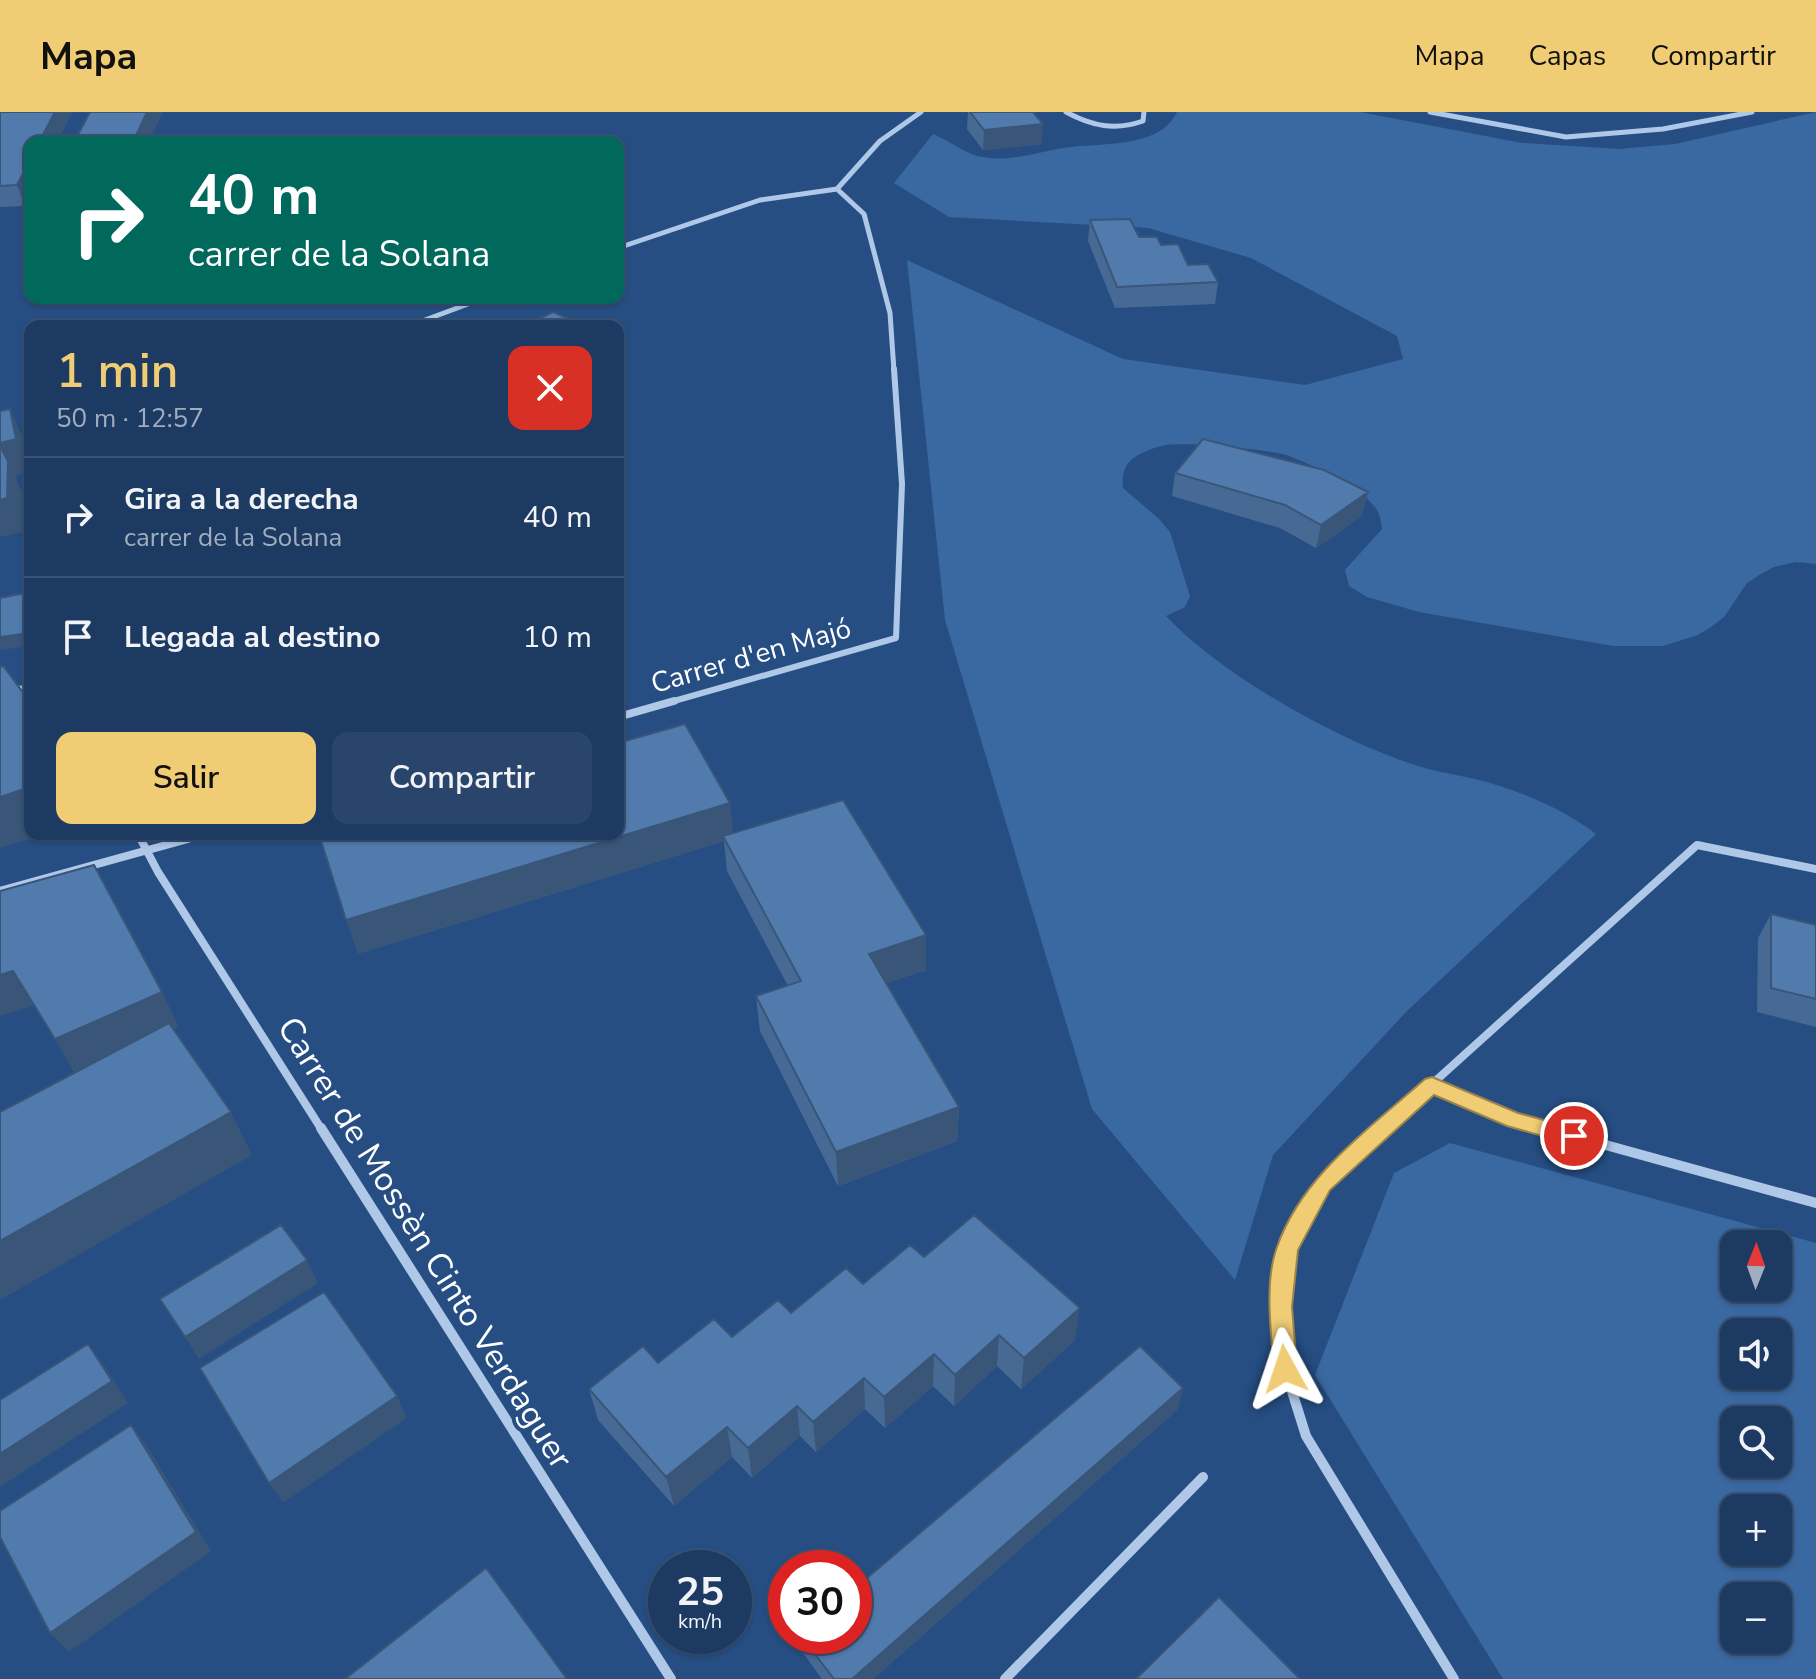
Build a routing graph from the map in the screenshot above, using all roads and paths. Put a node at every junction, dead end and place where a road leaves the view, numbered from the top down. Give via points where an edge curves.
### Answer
1 (921, 112) edge
2 (1066, 112) edge
3 (1144, 112) edge
4 (1430, 112) edge
5 (1752, 112) edge
6 (837, 189) junction
7 (624, 246) edge
8 (468, 304) edge
9 (425, 320) edge
10 (24, 438) edge
11 (0, 444) edge
12 (0, 688) edge
13 (24, 689) edge
14 (624, 715) edge
15 (141, 840) edge
16 (185, 840) edge
17 (147, 851) junction
18 (1816, 869) edge
19 (0, 891) edge
20 (1432, 1085) junction
21 (1816, 1203) edge
22 (1203, 1477) dead end
23 (671, 1679) edge
24 (1005, 1679) edge
25 (1454, 1679) edge

1 - 6 street via 880,141
2 - 3 street via 1112,128 1143,121
4 - 5 street via 1566,137 1663,129
6 - 7 street via 760,200
6 - 14 street, Carrer d'en Majó via 864,214 890,313 902,484 896,638
8 - 9 street
10 - 11 street
12 - 13 street
15 - 17 street, Carrer de Mossèn Cinto Verdaguer
16 - 17 street
17 - 19 street
17 - 23 street, Carrer de Mossèn Cinto Verdaguer
18 - 20 street via 1697,845
20 - 21 street via 1514,1120
20 - 25 street via 1323,1183 1287,1249 1280,1307 1285,1369 1306,1436
22 - 24 street

